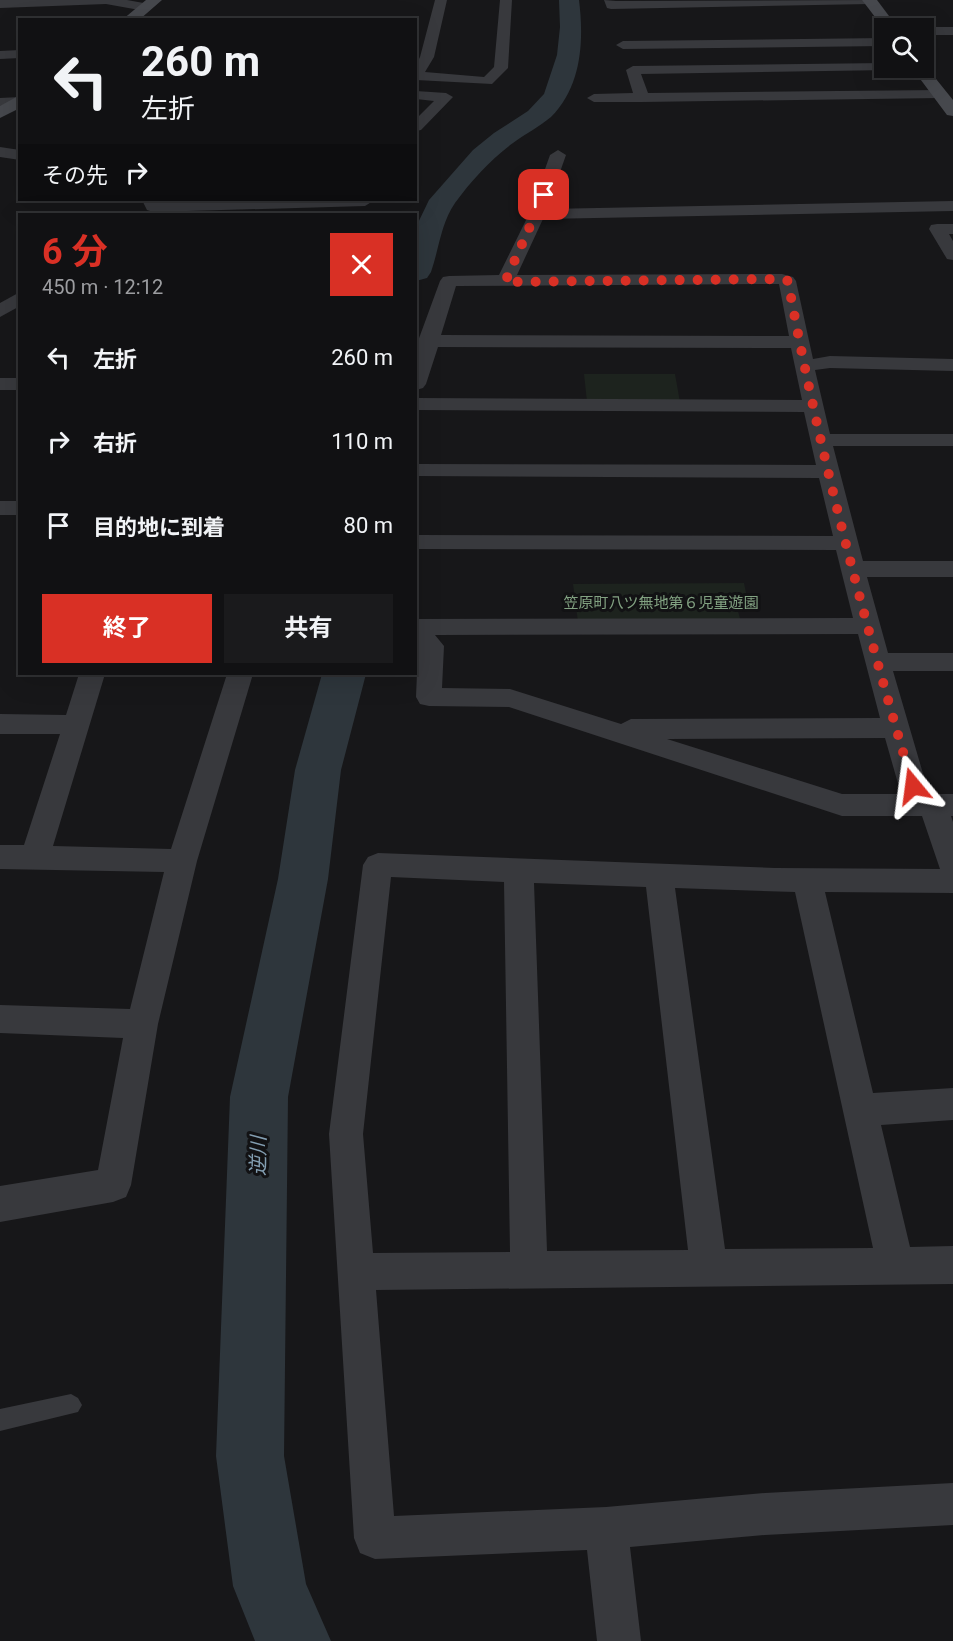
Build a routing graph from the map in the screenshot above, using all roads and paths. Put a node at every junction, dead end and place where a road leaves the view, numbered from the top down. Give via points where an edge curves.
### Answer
1 (441, 0) edge
2 (506, 0) edge
3 (610, 0) edge
4 (870, 0) edge
5 (0, 4) edge
6 (150, 4) edge
7 (648, 4) junction
8 (132, 18) edge
9 (883, 18) edge
10 (863, 19) dead end
11 (653, 20) dead end
12 (874, 21) edge
13 (934, 31) edge
14 (953, 31) edge
15 (874, 42) edge
16 (761, 44) junction
17 (624, 45) dead end
18 (18, 54) edge
19 (0, 55) edge
20 (874, 67) edge
21 (774, 68) junction
22 (417, 74) edge
23 (417, 76) edge
24 (928, 78) edge
25 (417, 94) edge
26 (940, 94) junction
27 (789, 96) junction
28 (594, 98) dead end
29 (642, 98) junction
30 (12, 101) edge
31 (953, 111) edge
32 (0, 113) edge
33 (417, 126) edge
34 (0, 152) edge
35 (18, 155) edge
36 (558, 155) dead end
37 (150, 201) edge
38 (364, 201) edge
39 (953, 206) edge
40 (537, 214) junction
41 (953, 229) edge
42 (953, 255) edge
43 (505, 282) junction
44 (18, 298) edge
45 (0, 311) edge
46 (0, 322) edge
47 (18, 323) edge
48 (428, 341) junction
49 (799, 342) junction
50 (953, 365) edge
51 (804, 366) junction
52 (417, 380) edge
53 (0, 384) edge
54 (18, 384) edge
55 (417, 404) edge
56 (812, 406) junction
57 (821, 440) junction
58 (953, 440) edge
59 (417, 470) edge
60 (829, 472) junction
61 (0, 508) edge
62 (18, 508) edge
63 (417, 542) edge
64 (846, 543) junction
65 (853, 569) junction
66 (953, 569) edge
67 (867, 626) junction
68 (417, 629) edge
69 (417, 630) edge
70 (877, 662) junction
71 (953, 662) edge
72 (92, 675) edge
73 (240, 675) edge
74 (0, 724) edge
75 (76, 725) junction
76 (896, 728) junction
77 (606, 729) junction
78 (935, 805) edge
79 (0, 857) edge
80 (35, 857) junction
81 (182, 861) junction
82 (953, 866) edge
83 (519, 870) junction
84 (658, 876) junction
85 (807, 880) junction
86 (953, 881) edge
87 (0, 1020) edge
88 (142, 1024) junction
89 (953, 1104) edge
90 (860, 1110) junction
91 (0, 1204) edge
92 (953, 1265) edge
93 (896, 1266) junction
94 (709, 1268) junction
95 (529, 1270) junction
96 (356, 1272) junction
97 (71, 1405) dead end
98 (0, 1420) edge
99 (953, 1504) edge
100 (606, 1528) junction
101 (619, 1641) edge

1 - 22 street via 427,57
2 - 23 street via 501,68 487,81
3 - 7 street via 611,5
4 - 7 street
4 - 9 street
5 - 6 street via 106,0
6 - 8 street
7 - 11 street
10 - 12 street
13 - 14 street
15 - 16 street
16 - 17 street
16 - 21 street
18 - 19 street
20 - 21 street
21 - 27 street
21 - 29 street via 633,70
24 - 26 street
25 - 33 street via 446,97
26 - 27 street
26 - 31 street
27 - 29 street
28 - 29 street
30 - 32 street
34 - 35 street
36 - 40 street
37 - 38 street via 153,207
39 - 40 street
40 - 43 street
41 - 42 street via 937,229
43 - 48 street via 449,281
43 - 49 street via 782,279 788,281
44 - 45 street
46 - 47 street
48 - 49 street
48 - 52 street
49 - 51 street
50 - 51 street via 830,362
51 - 56 street
53 - 54 street
55 - 56 street
56 - 57 street
57 - 58 street
57 - 60 street
59 - 60 street
60 - 64 street
61 - 62 street
63 - 64 street
64 - 65 street
65 - 66 street
65 - 67 street
67 - 68 street
67 - 70 street
69 - 77 street via 431,646 429,697 510,698
70 - 71 street
70 - 76 street
72 - 75 street
73 - 81 street
74 - 75 street
75 - 80 street
76 - 77 street
76 - 78 street
77 - 78 street via 842,805
78 - 82 street
79 - 80 street
80 - 81 street
81 - 88 street
83 - 84 street
83 - 95 street
83 - 96 street via 378,865 346,1134
84 - 85 street
84 - 94 street
85 - 86 street
85 - 90 street
87 - 88 street
88 - 91 street via 113,1185
89 - 90 street
90 - 93 street
92 - 93 street
93 - 94 street
94 - 95 street
95 - 96 street
96 - 100 street via 375,1538
97 - 98 lane
99 - 100 street
100 - 101 street

